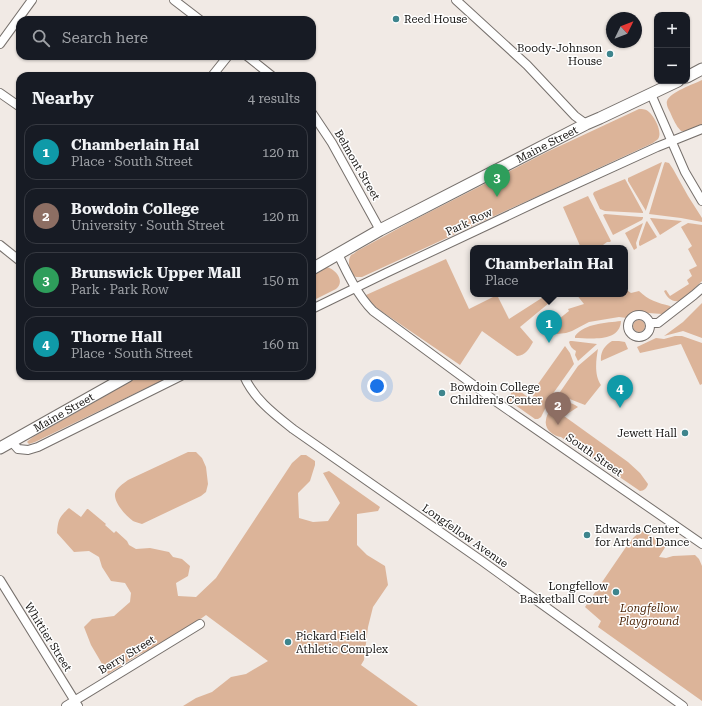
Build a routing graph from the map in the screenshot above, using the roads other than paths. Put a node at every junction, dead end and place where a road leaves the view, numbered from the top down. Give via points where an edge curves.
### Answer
1 (32, 0) edge
2 (174, 0) edge
3 (456, 0) edge
4 (20, 16) edge
5 (195, 16) edge
6 (16, 22) edge
7 (0, 44) edge
8 (225, 60) edge
9 (251, 60) edge
10 (702, 69) edge
11 (215, 72) edge
12 (267, 72) edge
13 (690, 75) edge
14 (672, 84) edge
15 (0, 93) edge
16 (651, 94) junction
17 (16, 104) edge
18 (316, 119) edge
19 (586, 124) junction
20 (702, 129) edge
21 (672, 142) junction
22 (702, 201) edge
23 (380, 230) junction
24 (0, 245) edge
25 (338, 254) junction
26 (16, 258) edge
27 (316, 267) edge
28 (356, 287) junction
29 (702, 288) edge
30 (316, 307) edge
31 (650, 323) dead end
32 (121, 380) edge
33 (173, 380) edge
34 (246, 380) edge
35 (10, 441) junction
36 (0, 448) edge
37 (702, 544) edge
38 (0, 580) edge
39 (200, 624) dead end
40 (76, 703) edge
41 (66, 706) edge
42 (683, 706) edge

1 - 4 street
2 - 5 street
3 - 19 street
6 - 7 street
8 - 11 street
9 - 12 street
10 - 13 street
14 - 16 street, Maine Street
15 - 17 street
16 - 19 street, Maine Street
16 - 21 street
18 - 23 street, Belmont Street via 335,148
19 - 23 street, Maine Street
20 - 21 street, Park Row
21 - 22 street via 685,172
21 - 28 street, Park Row via 656,147
23 - 25 street, Maine Street
24 - 26 street
25 - 27 street, Maine Street
25 - 28 street, South Street
28 - 30 street, Park Row
28 - 37 street, South Street via 373,311 416,343
29 - 31 street via 658,323
32 - 35 street, Maine Street
33 - 35 street via 38,447 18,449
34 - 42 street, Longfellow Avenue via 260,401 293,429
35 - 36 street, Maine Street
38 - 40 street, Whittier Street
39 - 40 street, Berry Street
40 - 41 street, Berry Street

